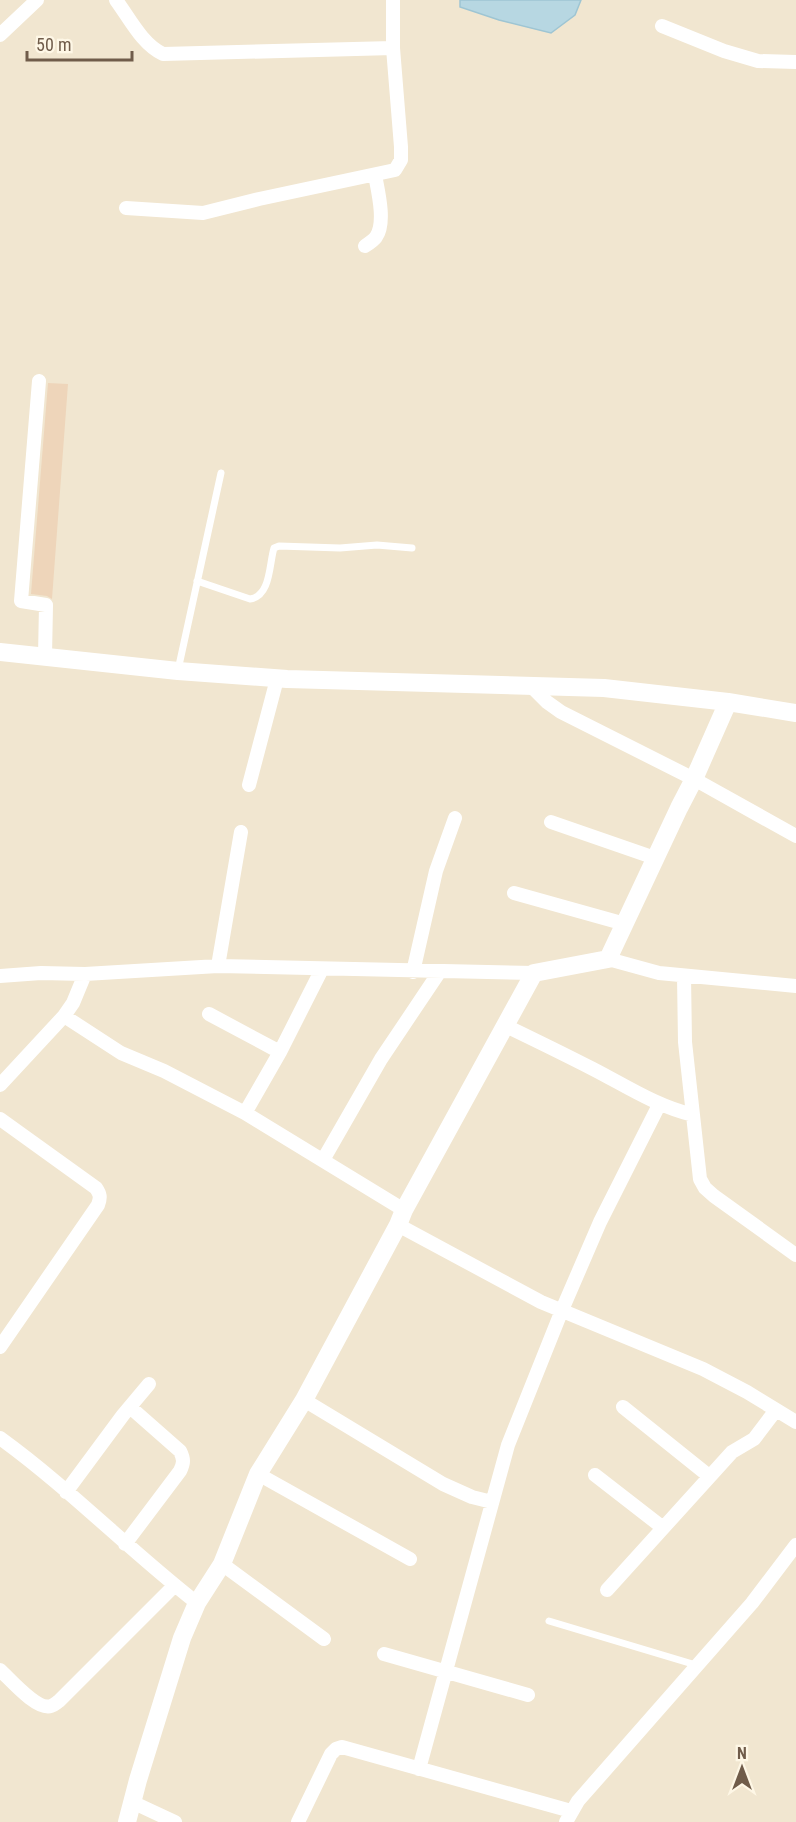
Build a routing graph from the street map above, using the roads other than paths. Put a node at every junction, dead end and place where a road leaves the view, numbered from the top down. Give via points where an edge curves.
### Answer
1 (37, 0) edge
2 (116, 0) edge
3 (393, 0) edge
4 (662, 26) dead end
5 (0, 35) edge
6 (393, 48) junction
7 (796, 62) edge
8 (375, 175) junction
9 (126, 207) dead end
10 (365, 246) dead end
11 (39, 381) dead end
12 (221, 473) dead end
13 (412, 548) dead end
14 (197, 581) junction
15 (0, 652) edge
16 (45, 656) junction
17 (178, 671) junction
18 (277, 679) junction
19 (531, 686) junction
20 (728, 702) junction
21 (796, 713) edge
22 (694, 780) junction
23 (249, 785) dead end
24 (455, 818) dead end
25 (551, 822) dead end
26 (240, 832) dead end
27 (796, 836) edge
28 (655, 858) junction
29 (514, 893) dead end
30 (625, 924) junction
31 (608, 959) junction
32 (218, 966) junction
33 (322, 969) junction
34 (440, 971) junction
35 (413, 972) junction
36 (85, 974) junction
37 (534, 974) junction
38 (0, 976) edge
39 (684, 976) junction
40 (796, 986) edge
41 (209, 1014) dead end
42 (64, 1016) junction
43 (506, 1026) junction
44 (280, 1052) junction
45 (0, 1085) edge
46 (659, 1105) junction
47 (245, 1113) junction
48 (693, 1115) junction
49 (0, 1119) edge
50 (323, 1160) junction
51 (401, 1217) junction
52 (796, 1255) edge
53 (562, 1310) junction
54 (0, 1347) edge
55 (149, 1384) dead end
56 (304, 1400) junction
57 (130, 1407) junction
58 (623, 1407) dead end
59 (776, 1410) junction
60 (796, 1422) edge
61 (0, 1438) edge
62 (258, 1474) junction
63 (595, 1475) dead end
64 (710, 1476) junction
65 (66, 1492) junction
66 (492, 1502) junction
67 (662, 1527) junction
68 (125, 1544) junction
69 (796, 1545) edge
70 (410, 1559) dead end
71 (222, 1564) junction
72 (175, 1586) junction
73 (607, 1590) dead end
74 (197, 1603) junction
75 (549, 1621) dead end
76 (324, 1639) dead end
77 (384, 1654) dead end
78 (697, 1665) junction
79 (1, 1672) edge
80 (447, 1673) junction
81 (528, 1695) dead end
82 (419, 1768) junction
83 (132, 1802) junction
84 (568, 1817) edge
85 (127, 1822) edge
86 (175, 1822) edge
87 (298, 1822) edge

1 - 5 street
2 - 6 street via 146,42 163,54
3 - 6 street
4 - 7 street via 758,62
6 - 8 street via 401,160 395,170
8 - 9 street via 203,213
8 - 10 street via 380,220 377,236
11 - 16 street via 21,601 46,604
12 - 14 lane
13 - 14 lane via 279,546 274,548 265,587 257,598
14 - 17 lane
15 - 16 main road
16 - 17 main road
17 - 18 main road
18 - 19 main road
18 - 23 street
19 - 20 main road via 604,688
19 - 22 street via 561,712
20 - 21 main road
20 - 22 main road
22 - 27 street
22 - 28 main road
24 - 35 street via 436,871
25 - 28 street
26 - 32 street
28 - 30 main road
29 - 30 street
30 - 31 main road
31 - 37 main road
31 - 39 street
32 - 33 street
32 - 36 street
33 - 35 street
33 - 44 street
34 - 35 street
34 - 37 street
34 - 50 street via 381,1059
36 - 38 street
36 - 42 street
37 - 43 main road
39 - 40 street
39 - 48 street via 685,1042
41 - 44 street
42 - 45 street
42 - 47 street via 121,1053
43 - 46 street
43 - 51 main road
44 - 47 street
46 - 48 street
46 - 53 street via 600,1222
47 - 50 street
48 - 52 street via 698,1167 705,1188
49 - 54 street via 100,1193 98,1205
50 - 51 street
51 - 53 street via 541,1302
51 - 56 main road
53 - 59 street via 703,1369
53 - 66 street via 508,1444
55 - 57 street
56 - 62 main road
56 - 66 street via 443,1484
57 - 65 street
57 - 68 street via 180,1451 183,1464
58 - 64 street
59 - 60 street
59 - 64 street via 754,1439 732,1452
61 - 65 street
62 - 70 street
62 - 71 main road
63 - 67 street
64 - 67 street
65 - 68 street
66 - 80 street
67 - 73 street
68 - 72 street
69 - 78 street
71 - 74 main road
71 - 76 street
72 - 74 street
72 - 79 street via 51,1706 34,1701
74 - 83 main road via 182,1638
75 - 78 lane
77 - 80 street
78 - 84 street
80 - 81 street
80 - 82 street
82 - 84 street
82 - 87 street via 342,1747 336,1749
83 - 85 main road
83 - 86 street

